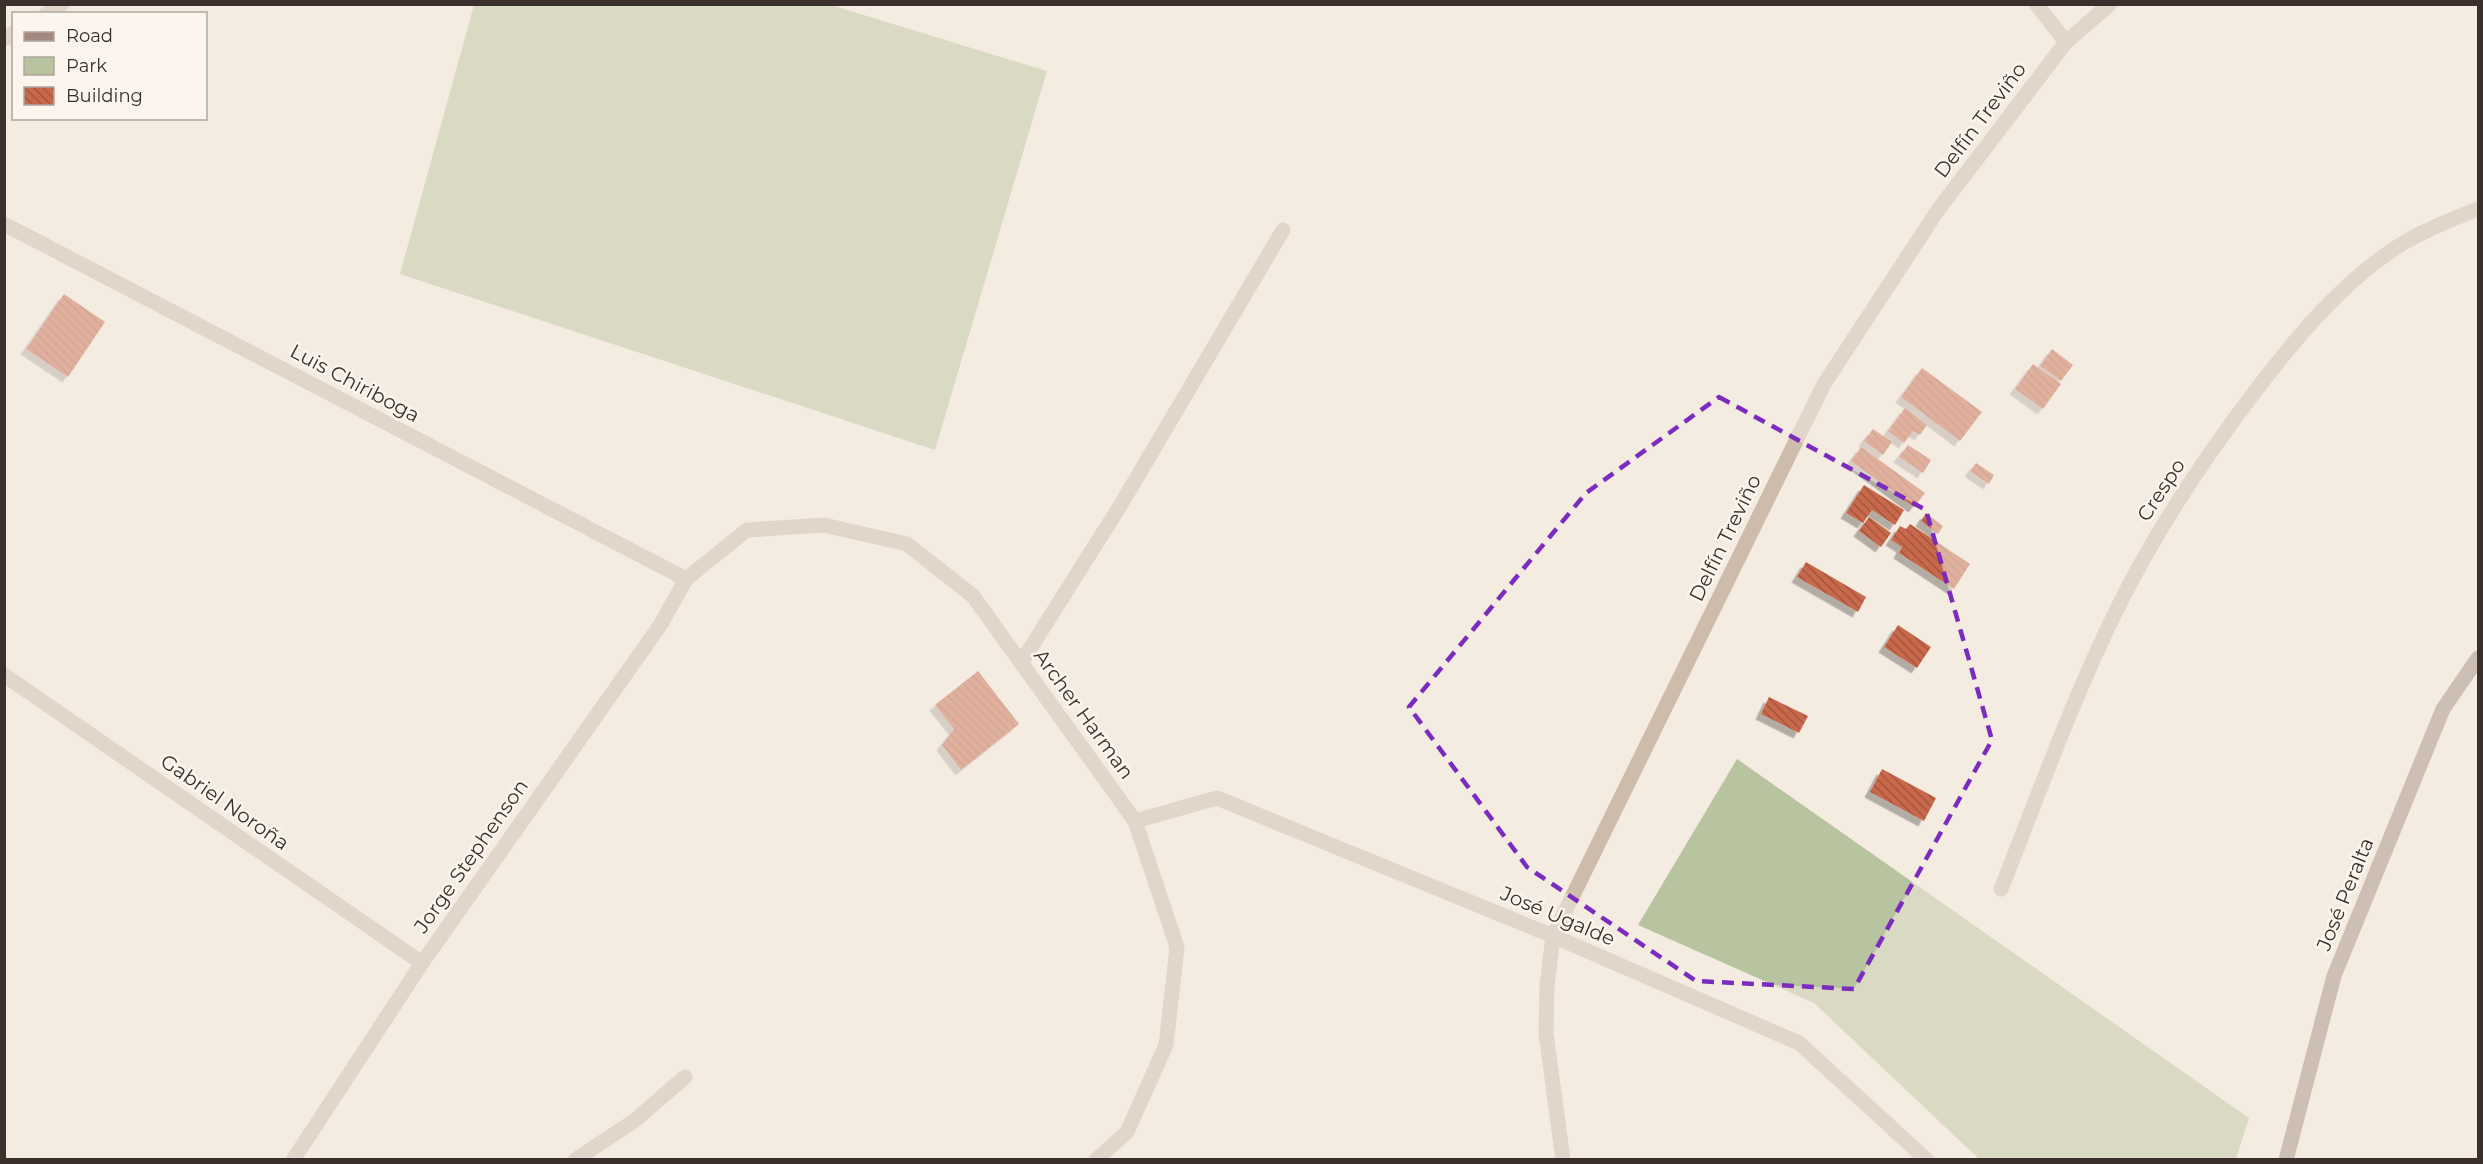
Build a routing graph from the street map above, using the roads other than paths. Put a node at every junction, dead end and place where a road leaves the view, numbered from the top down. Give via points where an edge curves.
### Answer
1 (62, 4) edge
2 (2036, 4) edge
3 (2110, 4) edge
4 (49, 12) edge
5 (2066, 42) junction
6 (2478, 209) edge
7 (4, 224) edge
8 (1283, 230) dead end
9 (686, 579) junction
10 (2478, 658) edge
11 (1021, 663) junction
12 (4, 675) edge
13 (1135, 821) junction
14 (2001, 889) dead end
15 (1553, 936) junction
16 (422, 963) junction
17 (685, 1077) dead end
18 (293, 1160) edge
19 (574, 1160) edge
20 (1096, 1160) edge
21 (1563, 1160) edge
22 (1927, 1160) edge
23 (2286, 1160) edge

1 - 4 street
2 - 5 street
3 - 5 street, Delfín Treviño
5 - 15 street, Delfín Treviño via 1938,210 1824,384
6 - 14 street, Crespo via 2397,247 2353,280 2280,359 2229,424 2158,533 2117,609 2080,690
7 - 9 street, Luis Chiriboga
8 - 11 street
9 - 11 street, Archer Harman via 747,530 824,525 907,544 973,596
9 - 16 street, Jorge Stephenson via 661,624
10 - 23 main road, José Peralta via 2443,709 2334,976
11 - 13 street, Archer Harman
12 - 16 street, Gabriel Noroña
13 - 15 street, José Ugalde via 1217,798
13 - 20 street, Archer Harman via 1177,947 1166,1045 1127,1132
15 - 21 street, Delfín Treviño via 1546,986 1546,1033
15 - 22 street, José Ugalde via 1799,1043
16 - 18 street, Jorge Stephenson
17 - 19 street via 634,1121

